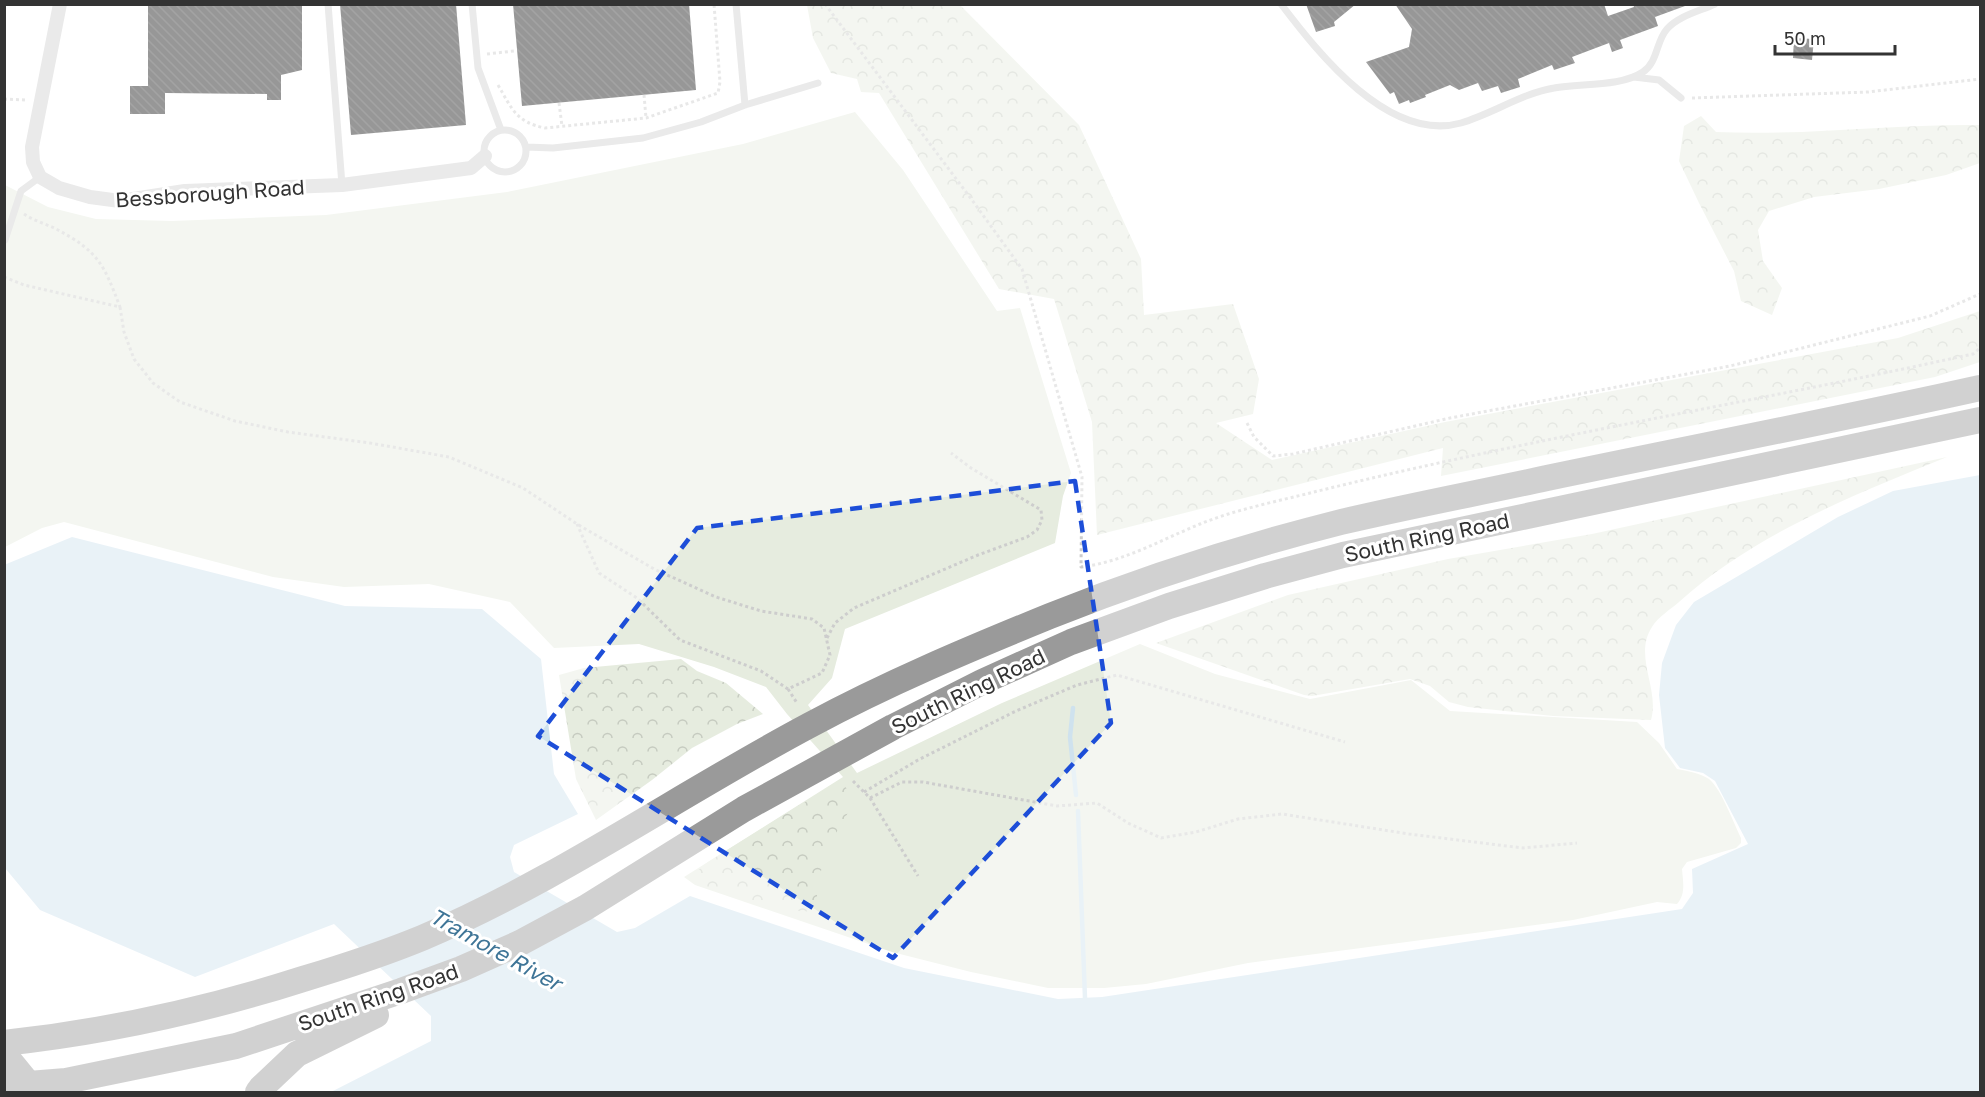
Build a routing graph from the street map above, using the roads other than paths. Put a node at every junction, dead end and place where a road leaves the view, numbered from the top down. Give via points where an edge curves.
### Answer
1 (60, 4) edge
2 (328, 4) edge
3 (472, 4) edge
4 (736, 4) edge
5 (1281, 4) edge
6 (1715, 4) edge
7 (1632, 77) junction
8 (818, 83) dead end
9 (1681, 98) road end
10 (745, 105) junction
11 (501, 130) junction
12 (526, 147) junction
13 (485, 156) junction
14 (40, 177) junction
15 (342, 185) junction
16 (5, 240) edge
17 (1980, 388) edge
18 (1980, 420) edge
19 (407, 995) junction
20 (4, 1043) edge
21 (4, 1054) edge
22 (4, 1084) edge
23 (12, 1092) edge
24 (35, 1092) edge
25 (258, 1092) edge

1 - 14 street via 32,147
2 - 15 lane
3 - 11 lane via 478,68
4 - 10 lane
5 - 7 lane via 1355,89 1391,112 1419,122 1453,125 1553,88
6 - 7 lane via 1673,22 1663,34 1651,64
7 - 9 lane via 1659,80
8 - 10 lane
10 - 12 lane via 643,138 554,148
11 - 12 lane via 519,135
11 - 13 lane via 489,137
12 - 13 lane via 524,160 507,171 493,168
13 - 15 street, Bessborough Road via 471,168
14 - 15 street, Bessborough Road via 59,188 120,201 185,190
14 - 16 lane via 21,191
17 - 20 highway, South Ring Road via 1342,522 1145,580 963,651 869,695 753,757 540,881 420,939 235,1001 172,1016
18 - 19 highway, South Ring Road via 1343,555 1169,606 1071,642 893,727 744,809 585,908
19 - 22 highway, South Ring Road via 236,1046 66,1081
19 - 25 highway via 297,1054
21 - 24 highway, bridge
22 - 23 highway

